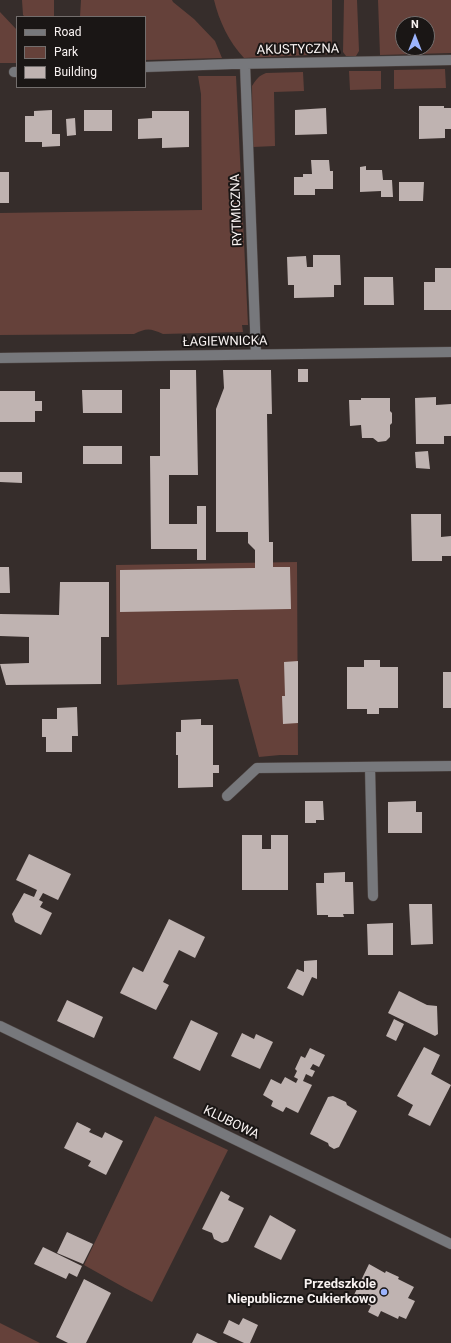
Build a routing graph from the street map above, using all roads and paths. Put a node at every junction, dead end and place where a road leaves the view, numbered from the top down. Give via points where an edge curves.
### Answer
1 (451, 60) edge
2 (245, 64) junction
3 (146, 67) edge
4 (451, 352) edge
5 (256, 354) junction
6 (0, 358) edge
7 (451, 766) edge
8 (370, 767) junction
9 (227, 796) dead end
10 (373, 896) dead end
11 (0, 1026) edge
12 (451, 1244) edge

1 - 2 street, AKUSTYCZNA
2 - 3 street, AKUSTYCZNA
2 - 5 street, RYTMICZNA
4 - 5 street, ŁAGIEWNICKA
5 - 6 street, ŁAGIEWNICKA
7 - 8 street
8 - 9 street via 257,768
8 - 10 street
11 - 12 street, KLUBOWA

